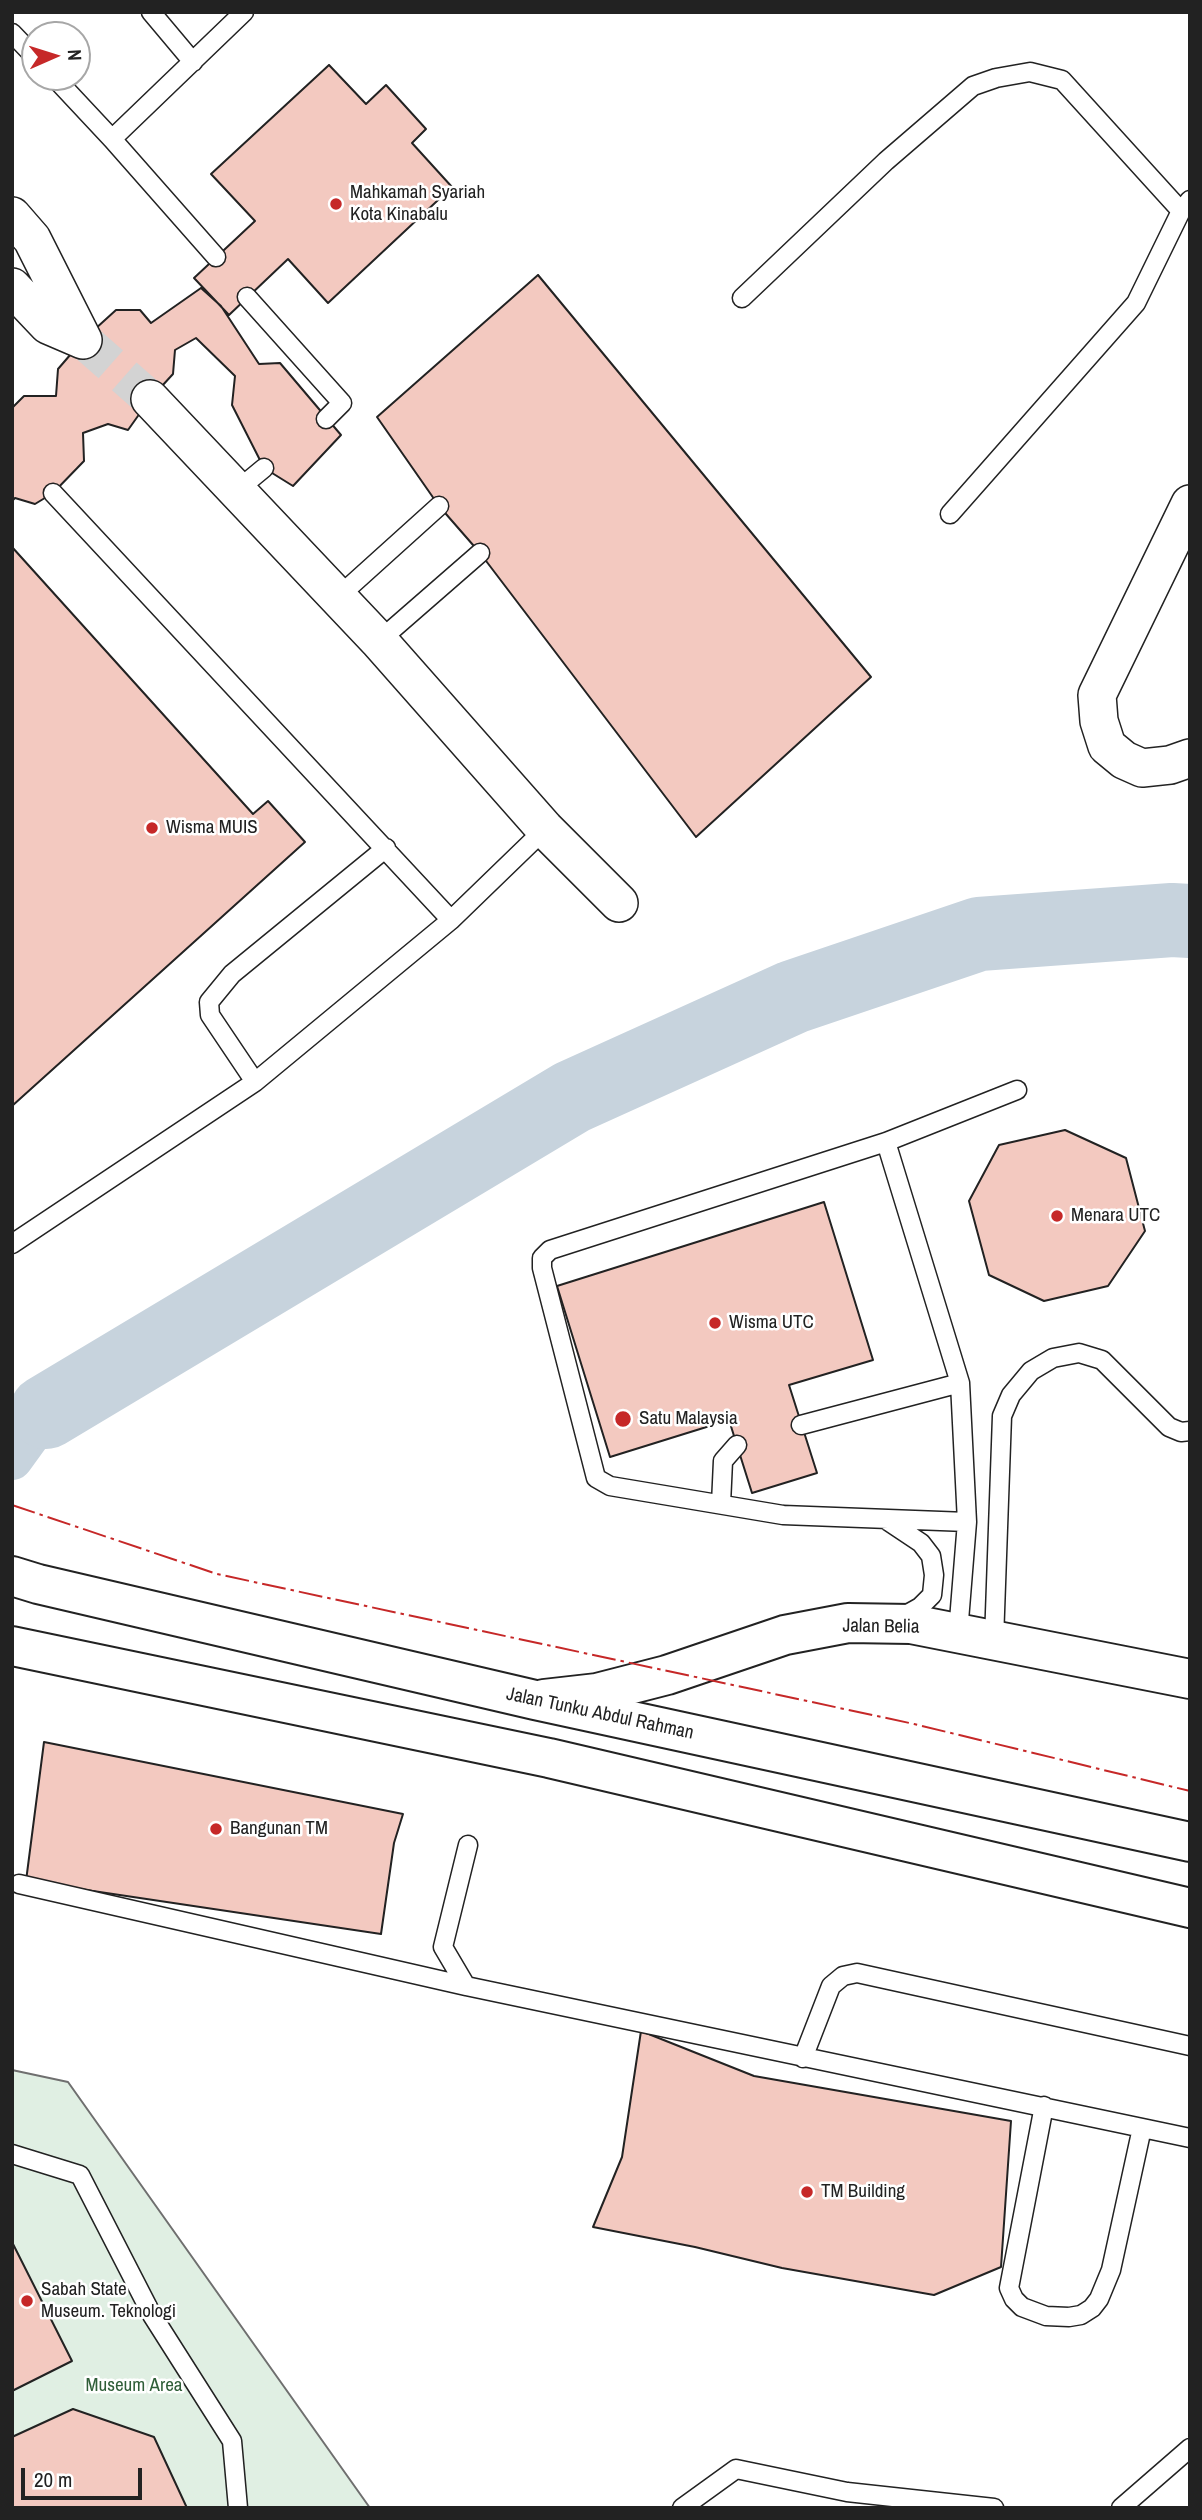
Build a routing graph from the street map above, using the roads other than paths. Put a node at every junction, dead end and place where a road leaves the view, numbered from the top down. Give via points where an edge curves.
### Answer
1 (151, 12) edge
2 (244, 12) edge
3 (192, 62) junction
4 (67, 91) edge
5 (112, 139) junction
6 (1185, 206) edge
7 (12, 216) edge
8 (216, 257) dead end
9 (12, 287) edge
10 (247, 297) dead end
11 (742, 298) dead end
12 (150, 399) tunnel mouth
13 (326, 419) dead end
14 (264, 468) dead end
15 (235, 492) junction
16 (53, 493) dead end
17 (1190, 504) edge
18 (439, 506) dead end
19 (950, 514) dead end
20 (480, 553) dead end
21 (337, 598) junction
22 (379, 641) junction
23 (1190, 758) edge
24 (545, 829) junction
25 (386, 848) junction
26 (619, 904) dead end
27 (451, 920) junction
28 (255, 1082) junction
29 (1017, 1090) dead end
30 (886, 1142) junction
31 (12, 1244) edge
32 (960, 1383) junction
33 (801, 1424) dead end
34 (1190, 1431) edge
35 (737, 1445) dead end
36 (721, 1504) junction
37 (884, 1518) junction
38 (967, 1522) junction
39 (25, 1580) edge
40 (886, 1623) junction
41 (976, 1637) junction
42 (12, 1646) edge
43 (1190, 1679) edge
44 (535, 1700) junction
45 (1190, 1842) edge
46 (468, 1845) dead end
47 (19, 1884) dead end
48 (1190, 1908) edge
49 (466, 1986) junction
50 (1190, 2046) edge
51 (803, 2057) junction
52 (1044, 2106) junction
53 (1142, 2128) junction
54 (1190, 2138) edge
55 (12, 2154) edge
56 (1190, 2448) edge
57 (238, 2508) edge
58 (682, 2508) edge
59 (994, 2508) edge
60 (1121, 2508) edge

1 - 3 lane
2 - 3 lane
3 - 5 lane
4 - 5 lane
5 - 8 lane
6 - 11 lane via 1062,80 1030,72 996,78 973,86 886,161
6 - 19 lane via 1136,303
7 - 9 street via 32,239 83,340 48,325
10 - 13 lane via 342,403
12 - 15 street
14 - 15 lane
15 - 21 street
16 - 25 lane
17 - 23 street via 1097,695 1107,746 1124,761 1142,768
18 - 21 lane
20 - 22 lane
21 - 22 street
22 - 24 street
24 - 26 street
24 - 27 lane
25 - 27 lane
25 - 28 lane via 232,974 209,1002 210,1015
27 - 28 lane
28 - 31 lane
29 - 30 lane
30 - 32 lane
30 - 36 lane via 550,1250 542,1258 596,1478 610,1486
32 - 33 lane
32 - 38 lane
34 - 41 lane via 1169,1427 1102,1360 1079,1353 1054,1358 1031,1371 1011,1395 1002,1416
35 - 36 lane via 723,1461
36 - 37 lane via 783,1515
37 - 38 lane
37 - 40 lane via 920,1543 931,1556 934,1575 932,1595 926,1601 910,1614
38 - 41 lane
39 - 44 main road, Jalan Tunku Abdul Rahman
40 - 41 main road, Jalan Belia
40 - 44 main road, Jalan Belia via 848,1623 785,1635 667,1675 609,1690
41 - 43 main road, Jalan Belia
42 - 48 main road via 549,1758
44 - 45 main road, Jalan Tunku Abdul Rahman
46 - 49 lane via 443,1947
47 - 49 lane
49 - 51 lane
50 - 51 lane via 857,1973 843,1976 831,1986
51 - 52 lane
52 - 53 lane
52 - 53 lane via 1009,2288 1022,2307 1046,2315 1081,2315 1099,2299 1111,2270
53 - 54 lane
55 - 57 lane via 80,2175 152,2315 232,2441
56 - 60 lane
58 - 59 lane via 736,2469 846,2492

